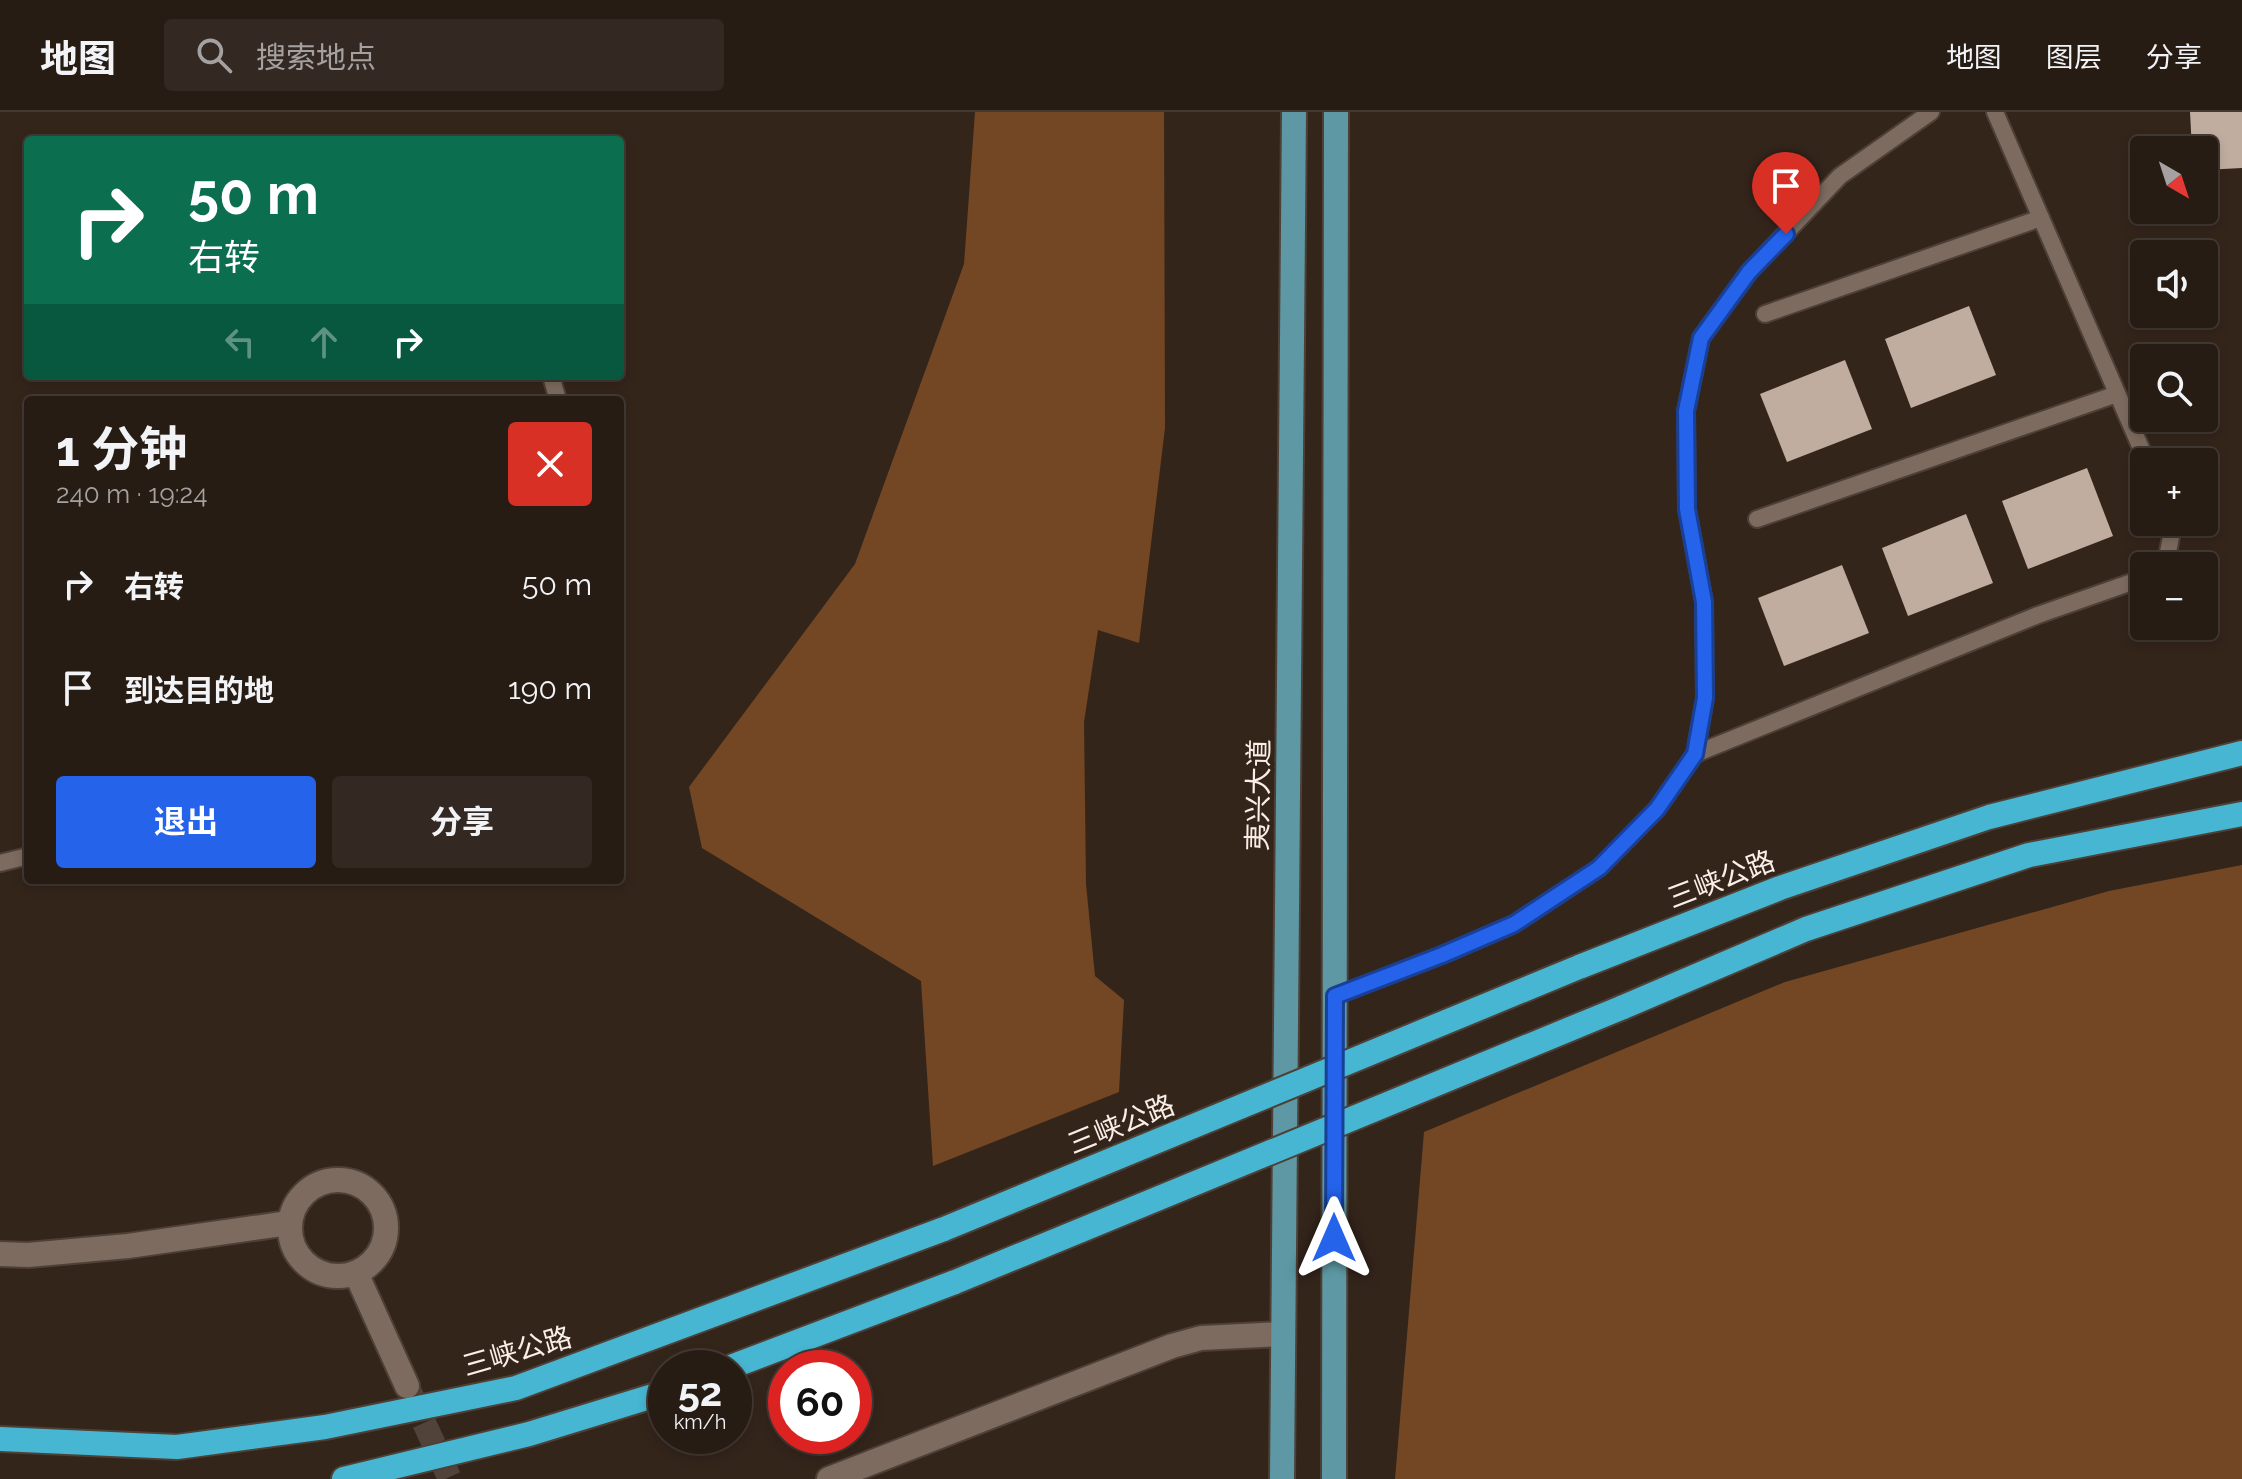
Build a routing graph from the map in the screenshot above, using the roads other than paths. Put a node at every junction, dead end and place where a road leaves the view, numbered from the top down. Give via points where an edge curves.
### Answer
1 (1294, 112) edge
2 (1336, 112) edge
3 (1931, 112) edge
4 (1995, 112) edge
5 (2041, 218) junction
6 (1765, 314) dead end
7 (2117, 394) junction
8 (2141, 448) edge
9 (1757, 519) dead end
10 (2130, 583) edge
11 (2242, 753) edge
12 (1695, 754) junction
13 (2242, 814) edge
14 (24, 857) edge
15 (0, 863) edge
16 (1335, 996) junction
17 (289, 1223) junction
18 (0, 1254) edge
19 (356, 1273) junction
20 (1283, 1334) junction
21 (752, 1359) edge
22 (407, 1386) tunnel mouth
23 (648, 1398) edge
24 (0, 1439) edge
25 (344, 1479) edge
26 (829, 1479) edge
27 (1282, 1479) edge
28 (1334, 1479) edge

1 - 20 main road, 夷兴大道
2 - 16 main road
3 - 12 lane via 1840,176 1749,272 1701,338 1686,411 1687,509 1704,602 1705,698
4 - 5 lane
5 - 6 lane
5 - 7 lane
7 - 8 lane
7 - 9 lane
10 - 12 lane
11 - 24 highway, 三峡公路, bridge via 1989,817 1780,888 944,1229 516,1388 325,1427 177,1447
12 - 16 lane via 1657,809 1599,868 1514,924
13 - 21 highway, bridge via 2029,855 1806,929 955,1282
14 - 15 lane
16 - 28 main road
17 - 18 street via 128,1246
17 - 19 street via 290,1240 308,1267 323,1274
17 - 19 street via 303,1193 317,1184 333,1179 363,1186 383,1209 385,1239 370,1265
19 - 22 street
20 - 26 street via 1201,1338 1172,1346
20 - 27 main road, 夷兴大道
23 - 25 highway via 529,1434

